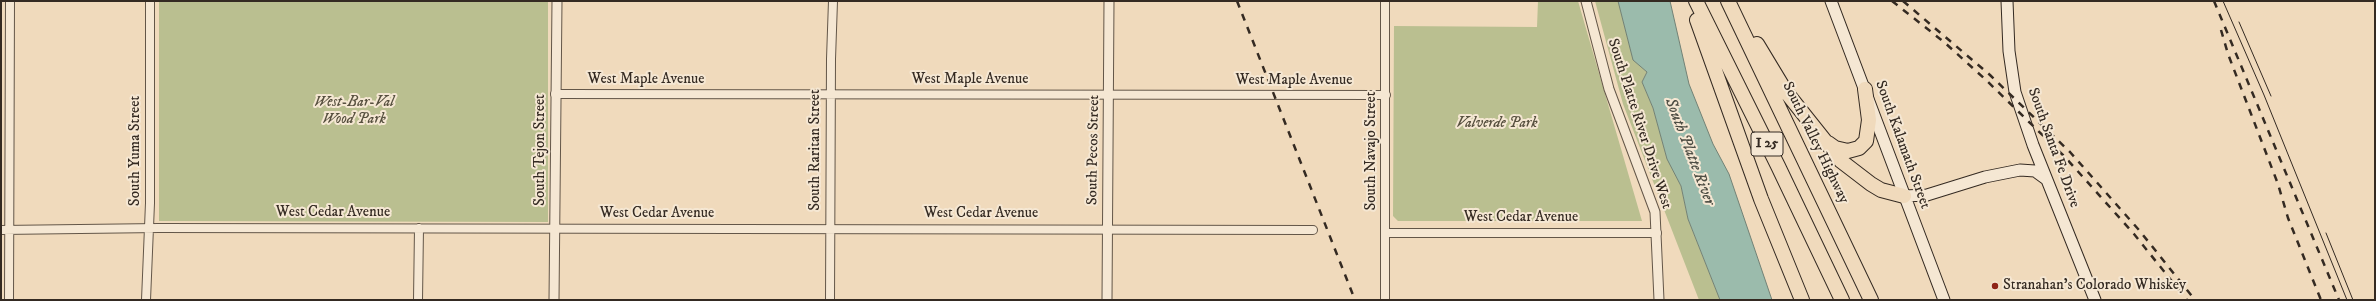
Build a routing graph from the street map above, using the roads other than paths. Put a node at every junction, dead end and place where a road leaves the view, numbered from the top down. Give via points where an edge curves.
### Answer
1 (10, 1) edge
2 (150, 1) edge
3 (557, 1) edge
4 (833, 1) edge
5 (1109, 1) edge
6 (1385, 1) edge
7 (1586, 1) edge
8 (1689, 1) edge
9 (1696, 1) edge
10 (1729, 1) edge
11 (1831, 1) edge
12 (2007, 1) edge
13 (1865, 89) junction
14 (555, 94) junction
15 (830, 94) junction
16 (1108, 94) junction
17 (1386, 95) junction
18 (1823, 140) junction
19 (2046, 180) junction
20 (1904, 196) junction
21 (149, 228) junction
22 (419, 228) junction
23 (10, 229) junction
24 (554, 229) junction
25 (830, 229) junction
26 (1107, 229) junction
27 (1, 230) edge
28 (1313, 230) dead end
29 (1386, 234) junction
30 (1657, 234) junction
31 (1839, 296) edge
32 (9, 300) edge
33 (146, 300) edge
34 (418, 300) edge
35 (554, 300) edge
36 (830, 300) edge
37 (1107, 300) edge
38 (1385, 300) edge
39 (1659, 300) edge
40 (1802, 300) edge
41 (1872, 300) edge
42 (1944, 300) edge
43 (2096, 300) edge

1 - 23 street
2 - 21 street, South Yuma Street
3 - 14 street, South Tejon Street
4 - 15 street, South Raritan Street
5 - 16 street, South Pecos Street
6 - 17 street, South Navajo Street
7 - 30 street, South Platte River Drive West via 1609,89 1655,212
8 - 40 highway via 1766,211
9 - 31 highway, I 25
10 - 18 highway via 1786,92
10 - 41 highway, South Valley Highway / I 25
11 - 13 main road, South Kalamath Street
12 - 19 main road, South Santa Fe Drive via 2009,51 2015,92
13 - 18 highway via 1869,125 1867,137 1861,146 1853,150 1843,150
13 - 20 main road, South Kalamath Street
14 - 15 street, West Maple Avenue
14 - 24 street, South Tejon Street
15 - 16 street, West Maple Avenue
15 - 25 street, South Raritan Street
16 - 17 street, West Maple Avenue
16 - 26 street, South Pecos Street
17 - 29 street, South Navajo Street
18 - 20 highway via 1841,161 1863,179 1881,190
19 - 20 main road via 2036,171 2020,170 1986,177 1927,195
19 - 43 main road, South Santa Fe Drive
20 - 42 main road, South Kalamath Street
21 - 22 street, West Cedar Avenue
21 - 23 street, West Cedar Avenue
21 - 33 street, South Yuma Street
22 - 24 street, West Cedar Avenue
22 - 34 street
23 - 27 street, West Cedar Avenue
23 - 32 street
24 - 25 street, West Cedar Avenue
24 - 35 street, South Tejon Street
25 - 26 street, West Cedar Avenue
25 - 36 street, South Raritan Street
26 - 28 street, West Cedar Avenue
26 - 37 street, South Pecos Street
29 - 30 street, West Cedar Avenue
29 - 38 street, South Navajo Street
30 - 39 street, South Platte River Drive West

